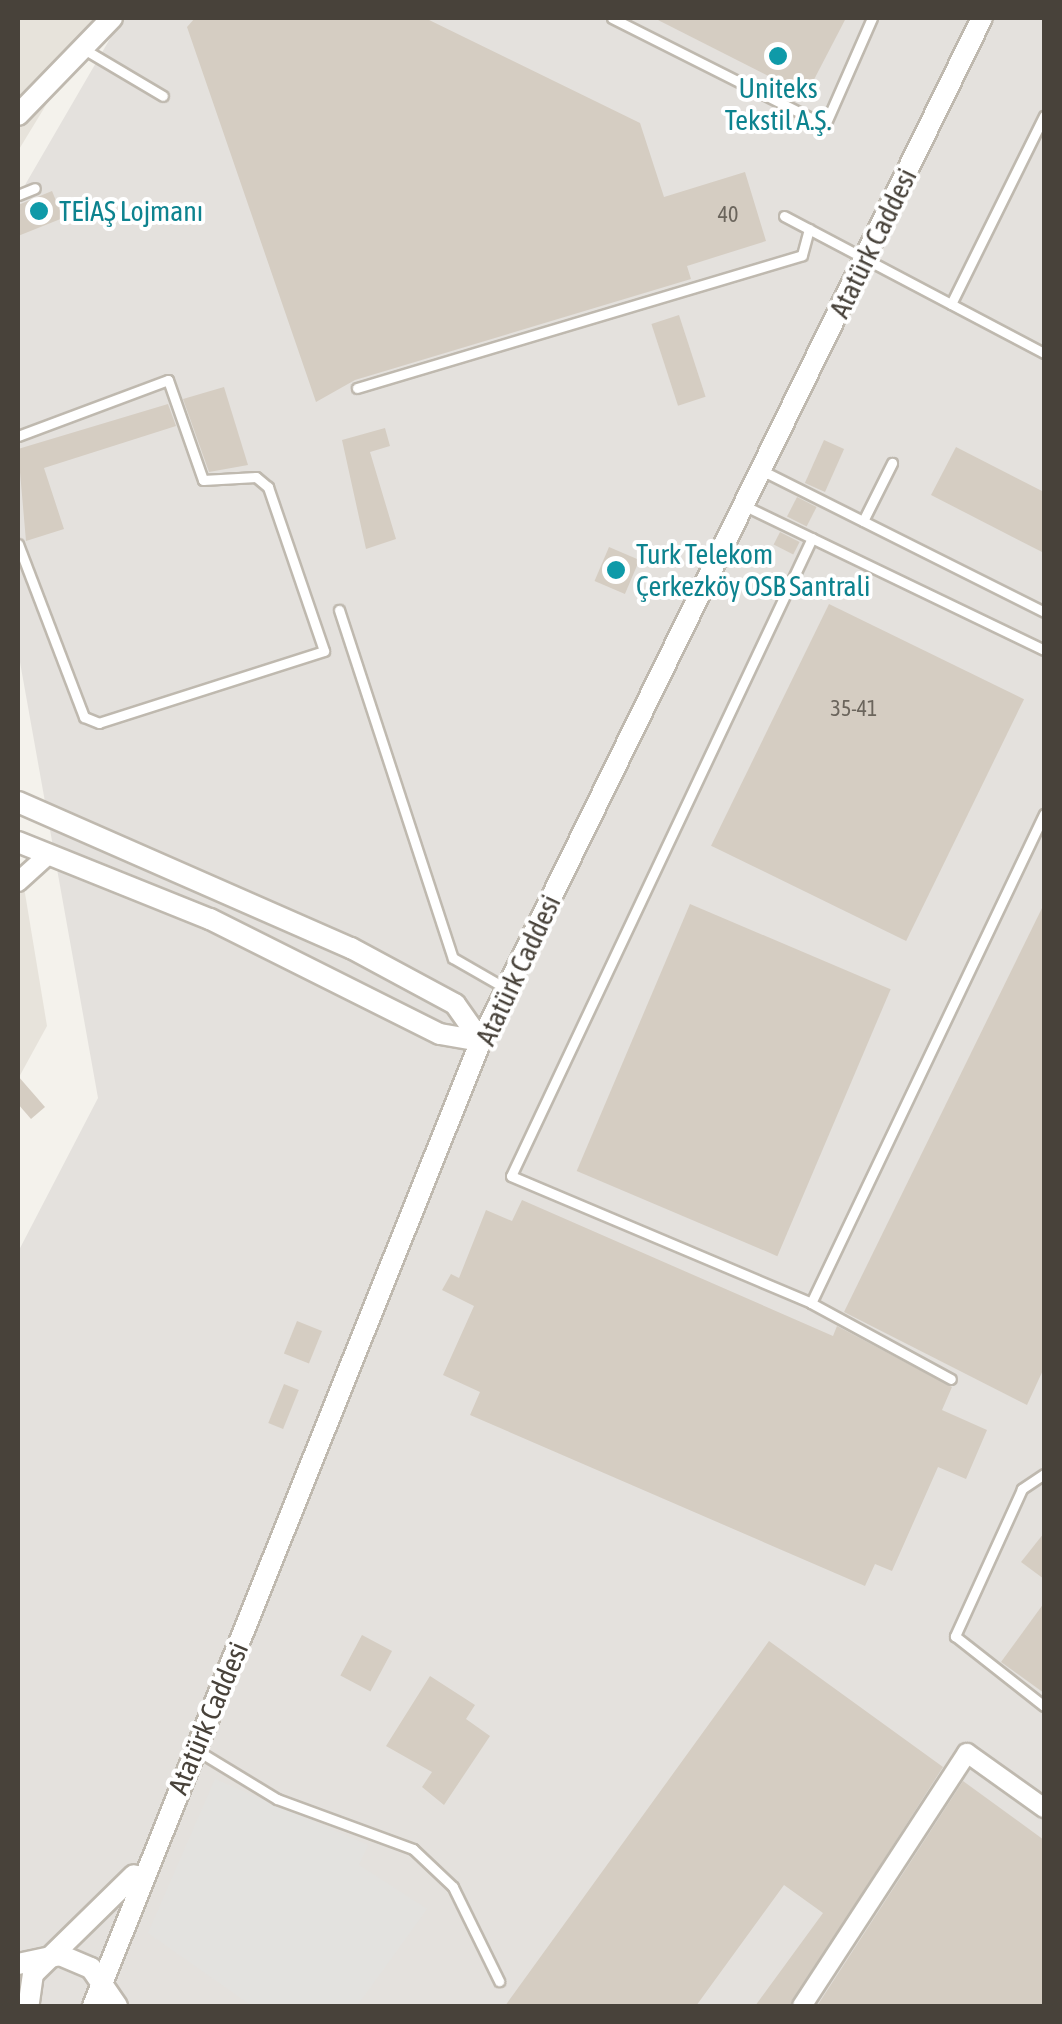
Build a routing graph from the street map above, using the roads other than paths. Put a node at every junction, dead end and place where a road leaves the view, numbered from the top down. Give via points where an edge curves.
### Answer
1 (112, 18) edge
2 (612, 18) edge
3 (872, 18) edge
4 (982, 18) edge
5 (87, 51) junction
6 (18, 90) edge
7 (163, 96) dead end
8 (42, 97) junction
9 (18, 115) edge
10 (1044, 116) edge
11 (34, 188) dead end
12 (18, 195) edge
13 (784, 216) dead end
14 (809, 228) junction
15 (866, 259) junction
16 (951, 304) junction
17 (1044, 353) edge
18 (357, 388) dead end
19 (18, 436) edge
20 (892, 463) dead end
21 (758, 469) junction
22 (741, 504) junction
23 (863, 521) junction
24 (812, 538) junction
25 (18, 544) edge
26 (339, 610) dead end
27 (1044, 612) edge
28 (1044, 650) edge
29 (18, 802) edge
30 (1044, 814) edge
31 (18, 842) edge
32 (47, 856) junction
33 (18, 882) edge
34 (510, 990) junction
35 (481, 1040) junction
36 (811, 1303) junction
37 (952, 1379) dead end
38 (1044, 1474) edge
39 (1044, 1706) edge
40 (196, 1750) junction
41 (1044, 1808) edge
42 (148, 1858) junction
43 (60, 1955) junction
44 (18, 1964) edge
45 (103, 1977) junction
46 (499, 1981) dead end
47 (28, 2002) edge
48 (93, 2006) edge
49 (117, 2006) edge
50 (802, 2006) edge

1 - 5 street
2 - 3 lane via 824,124
4 - 15 street, Atatürk Caddesi
5 - 7 lane
5 - 8 street
6 - 8 street
8 - 9 street
10 - 16 lane
11 - 12 lane
13 - 14 lane
14 - 15 lane
14 - 18 lane via 802,255
15 - 16 lane
15 - 21 street, Atatürk Caddesi
16 - 17 lane
19 - 25 lane via 168,380 203,480 256,477 268,487 324,651 99,723 84,717
20 - 23 lane
21 - 22 street, Atatürk Caddesi
21 - 23 lane
22 - 24 lane
22 - 34 street, Atatürk Caddesi
23 - 27 lane
24 - 28 lane
24 - 36 lane via 511,1176
26 - 34 lane via 453,958
29 - 35 street via 351,948 455,1004
30 - 36 lane
31 - 32 street
32 - 33 street
32 - 35 street via 210,919 440,1034
34 - 35 street, Atatürk Caddesi
35 - 40 street, Atatürk Caddesi
36 - 37 lane
38 - 39 lane via 1022,1489 955,1636
40 - 42 street, Atatürk Caddesi
40 - 46 lane via 277,1800 413,1849 453,1887
41 - 50 street via 967,1753
42 - 43 street
42 - 45 street, Atatürk Caddesi
43 - 44 street
43 - 45 street
43 - 47 street via 32,1974
45 - 48 street, Atatürk Caddesi
45 - 49 street

